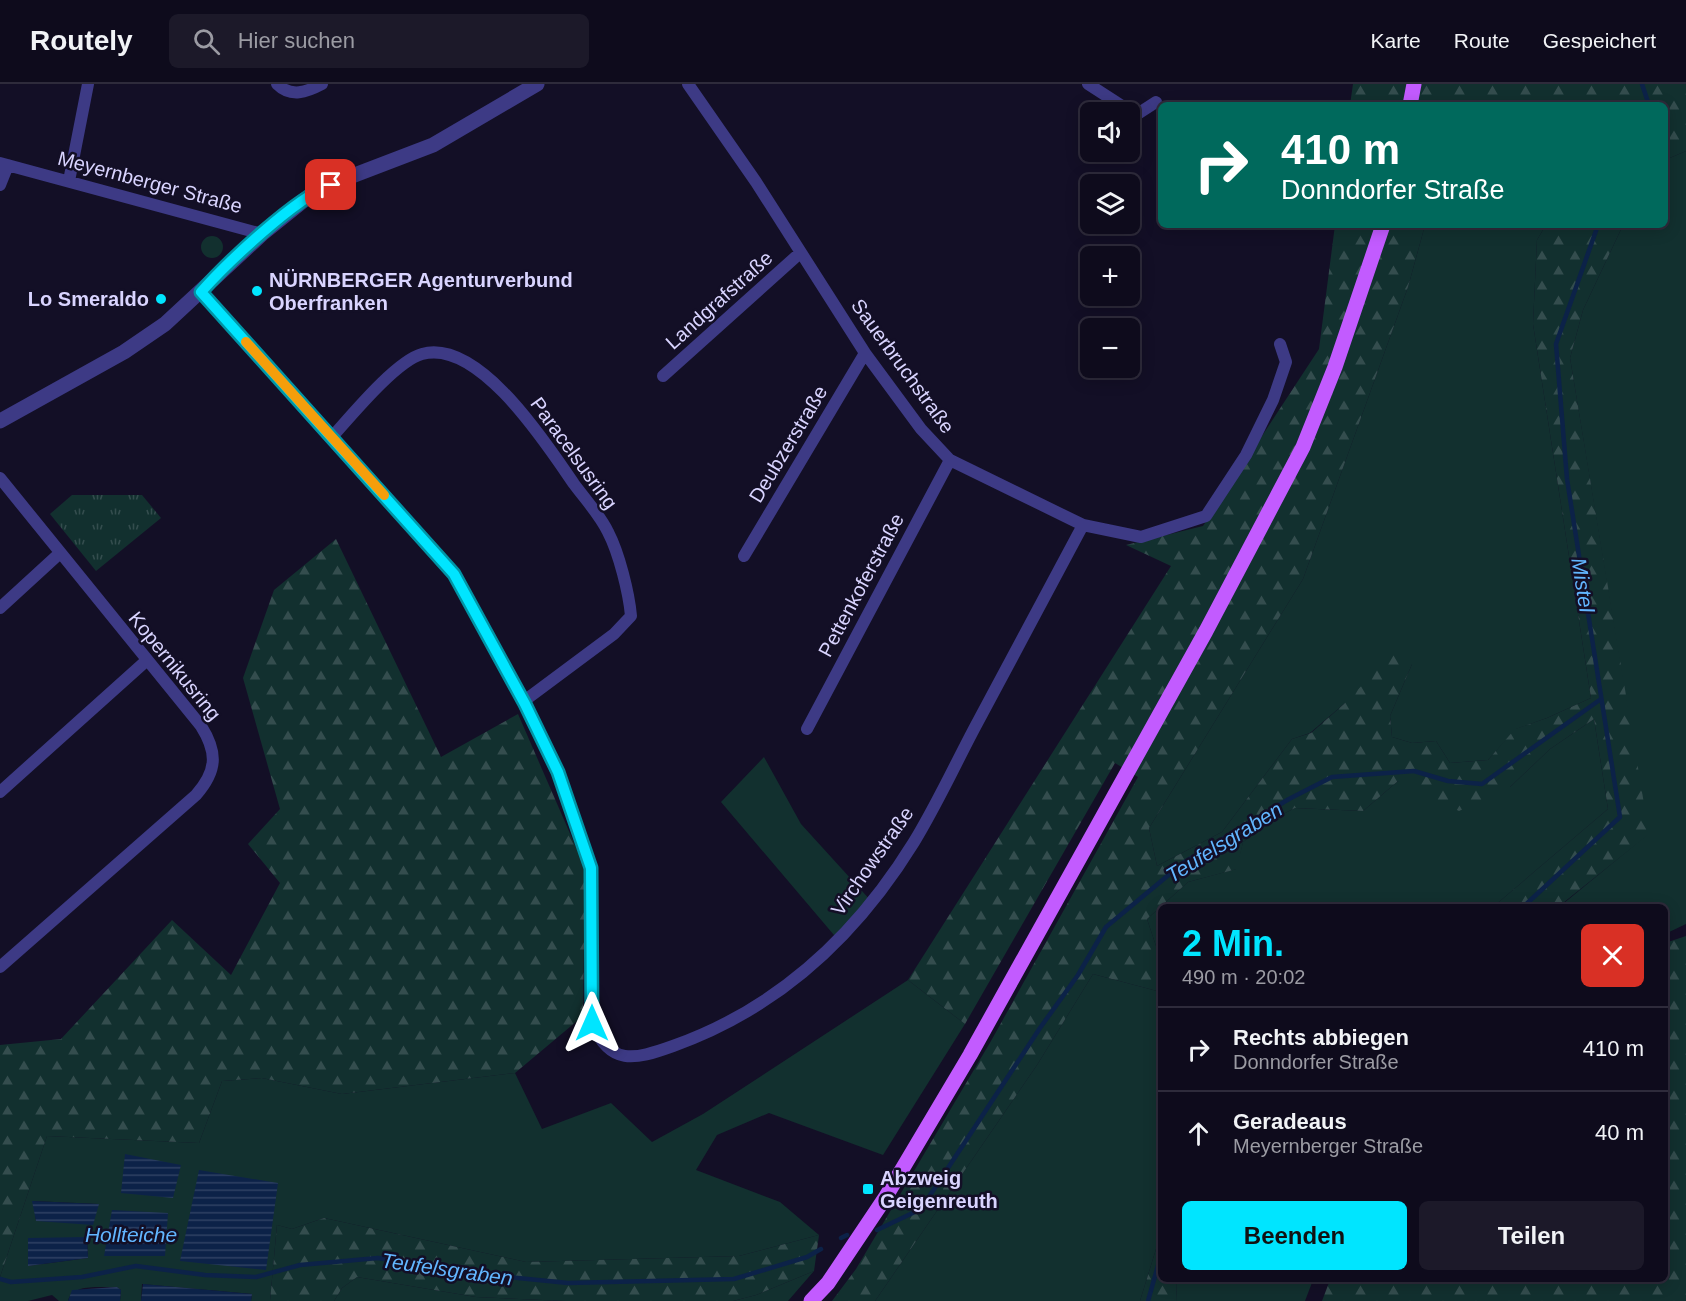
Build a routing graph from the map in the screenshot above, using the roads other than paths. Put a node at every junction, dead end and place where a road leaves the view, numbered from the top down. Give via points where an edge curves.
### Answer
1 (87, 84) edge
2 (322, 84) edge
3 (537, 84) edge
4 (688, 84) edge
5 (1088, 84) edge
6 (1413, 84) edge
7 (280, 87) edge
8 (1156, 102) dead end
9 (1410, 102) edge
10 (4, 164) edge
11 (69, 181) junction
12 (0, 185) edge
13 (1382, 228) edge
14 (262, 234) junction
15 (800, 253) junction
16 (201, 292) junction
17 (1280, 344) dead end
18 (865, 353) junction
19 (663, 376) dead end
20 (0, 421) edge
21 (332, 437) junction
22 (950, 460) junction
23 (0, 478) edge
24 (1083, 525) junction
25 (60, 553) junction
26 (744, 556) dead end
27 (0, 608) edge
28 (147, 661) junction
29 (524, 701) junction
30 (807, 729) dead end
31 (0, 792) edge
32 (0, 967) edge
33 (811, 1301) edge

1 - 11 street
2 - 7 street via 293,93
3 - 14 street, Meyernberger Straße via 433,145 318,189
4 - 15 street, Sauerbruchstraße
5 - 8 street via 1136,115
6 - 9 main road
10 - 11 street, Meyernberger Straße
10 - 12 street
11 - 14 street, Meyernberger Straße
13 - 33 main road via 1335,368 1303,447 1211,622 970,1055 885,1198 828,1283
14 - 16 street
15 - 18 street, Sauerbruchstraße
15 - 19 street, Landgrafstraße
16 - 20 street via 165,324 124,352
16 - 21 street
17 - 24 street, Sauerbruchstraße via 1286,362 1273,400 1246,454 1206,516 1141,537
18 - 22 street, Sauerbruchstraße via 921,429
18 - 26 street, Deubzerstraße
21 - 29 street via 454,574
21 - 29 street, Paracelsusring via 408,360 422,354 440,352 464,362 490,379 524,412 608,532 631,616 614,634
22 - 24 street, Sauerbruchstraße
22 - 30 street, Pettenkoferstraße
23 - 25 street, Kopernikusring
24 - 29 street, Virchowstraße via 914,842 855,924 789,986 743,1016 644,1057 626,1058 600,1042 592,1023 591,868 558,772
25 - 27 street
25 - 28 street, Kopernikusring
28 - 31 street
28 - 32 street, Kopernikusring via 208,738 213,767 209,781

